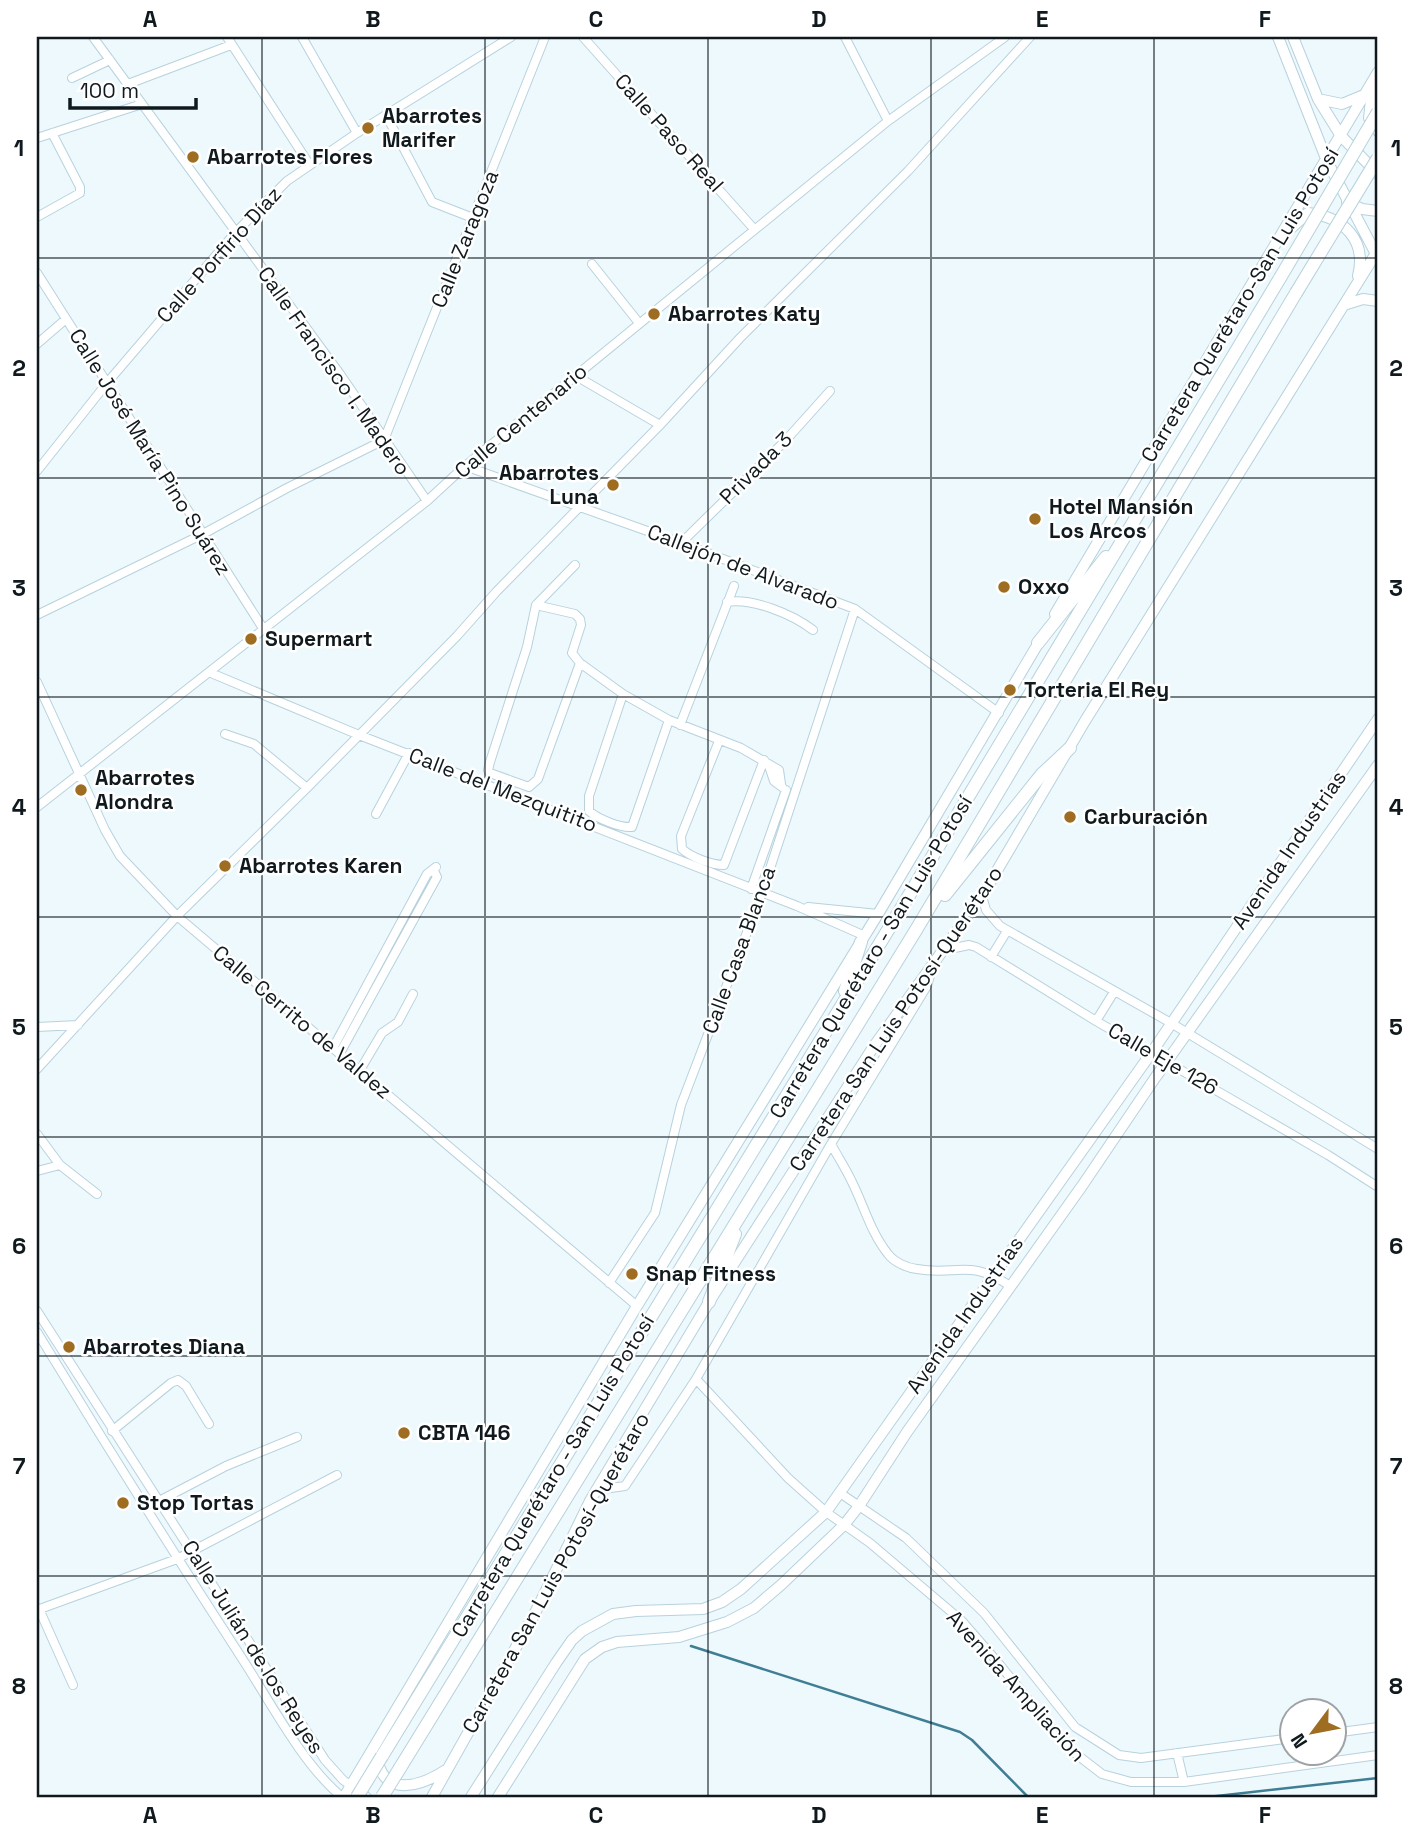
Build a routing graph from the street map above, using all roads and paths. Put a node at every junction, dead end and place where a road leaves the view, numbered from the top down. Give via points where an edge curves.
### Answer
1 (93, 37) edge
2 (316, 37) edge
3 (511, 37) edge
4 (545, 37) edge
5 (583, 37) edge
6 (845, 37) edge
7 (1005, 37) edge
8 (1030, 37) edge
9 (1278, 37) edge
10 (1293, 37) edge
11 (303, 40) edge
12 (229, 41) edge
13 (110, 60) junction
14 (1377, 75) edge
15 (72, 78) dead end
16 (128, 84) junction
17 (1366, 94) junction
18 (1318, 99) junction
19 (142, 104) junction
20 (1378, 113) edge
21 (386, 114) junction
22 (888, 121) junction
23 (1378, 131) edge
24 (52, 133) junction
25 (357, 133) junction
26 (1341, 136) junction
27 (37, 138) edge
28 (1378, 158) edge
29 (1327, 160) junction
30 (309, 164) junction
31 (1378, 174) edge
32 (1347, 201) junction
33 (1378, 211) edge
34 (37, 217) edge
35 (473, 218) junction
36 (754, 229) junction
37 (236, 233) junction
38 (1270, 251) junction
39 (1378, 254) edge
40 (592, 264) dead end
41 (37, 273) edge
42 (1355, 289) junction
43 (1378, 301) edge
44 (1347, 304) junction
45 (66, 319) junction
46 (639, 323) junction
47 (37, 344) edge
48 (576, 376) junction
49 (107, 383) junction
50 (830, 391) dead end
51 (660, 425) junction
52 (384, 440) junction
53 (465, 466) junction
54 (37, 471) edge
55 (427, 501) junction
56 (579, 507) junction
57 (1140, 513) junction
58 (203, 534) junction
59 (681, 543) junction
60 (575, 565) dead end
61 (734, 586) dead end
62 (727, 602) junction
63 (536, 605) junction
64 (855, 609) junction
65 (37, 615) edge
66 (264, 630) junction
67 (813, 630) dead end
68 (1038, 643) junction
69 (580, 663) junction
70 (211, 673) junction
71 (37, 682) edge
72 (623, 694) junction
73 (999, 713) junction
74 (1378, 719) edge
75 (669, 720) junction
76 (680, 725) junction
77 (225, 734) dead end
78 (359, 735) junction
79 (719, 741) junction
80 (1070, 748) junction
81 (409, 753) junction
82 (767, 763) junction
83 (1378, 765) edge
84 (79, 775) junction
85 (307, 788) junction
86 (787, 789) junction
87 (1322, 802) junction
88 (37, 807) edge
89 (376, 814) dead end
90 (1343, 815) junction
91 (435, 869) dead end
92 (751, 889) junction
93 (762, 893) junction
94 (982, 896) junction
95 (797, 905) junction
96 (878, 914) junction
97 (177, 916) junction
98 (916, 930) junction
99 (1007, 930) junction
100 (863, 939) junction
101 (945, 950) junction
102 (991, 957) junction
103 (933, 965) junction
104 (1114, 992) junction
105 (413, 994) dead end
106 (837, 1013) junction
107 (1096, 1021) junction
108 (1171, 1023) junction
109 (78, 1025) junction
110 (37, 1027) edge
111 (1187, 1034) junction
112 (337, 1051) junction
113 (1152, 1052) junction
114 (1167, 1060) junction
115 (37, 1069) edge
116 (360, 1070) junction
117 (37, 1134) edge
118 (831, 1144) junction
119 (1378, 1149) edge
120 (60, 1165) junction
121 (37, 1171) edge
122 (1378, 1187) edge
123 (97, 1195) dead end
124 (748, 1202) junction
125 (993, 1275) junction
126 (609, 1283) junction
127 (1010, 1286) junction
128 (709, 1302) junction
129 (637, 1306) junction
130 (37, 1311) edge
131 (37, 1332) edge
132 (58, 1344) junction
133 (48, 1350) junction
134 (696, 1379) junction
135 (209, 1424) dead end
136 (112, 1431) junction
137 (297, 1437) dead end
138 (337, 1475) dead end
139 (596, 1490) junction
140 (840, 1493) junction
141 (159, 1501) junction
142 (859, 1506) junction
143 (826, 1512) junction
144 (844, 1525) junction
145 (192, 1551) junction
146 (177, 1559) junction
147 (38, 1609) edge
148 (73, 1685) dead end
149 (1378, 1727) edge
150 (1348, 1731) edge
151 (381, 1737) junction
152 (1278, 1740) edge
153 (1177, 1753) junction
154 (1378, 1755) edge
155 (448, 1769) junction
156 (1184, 1782) junction
157 (354, 1791) edge
158 (343, 1797) edge
159 (367, 1797) edge
160 (382, 1797) edge
161 (432, 1797) edge
162 (471, 1797) edge
163 (498, 1797) edge

1 - 13 street, Calle Francisco I. Madero
2 - 11 street
3 - 21 street, Calle Porfirio Díaz
4 - 35 street, Calle Zaragoza
5 - 36 street, Calle Paso Real
6 - 22 street
7 - 22 street, Calle Centenario
8 - 51 street via 908,171 740,338
9 - 29 main road
10 - 18 main road
11 - 25 street
12 - 16 street
12 - 30 street
13 - 15 street
13 - 16 street, Calle Francisco I. Madero
14 - 17 main road, Carretera Querétaro-San Luis Potosí
14 - 23 main road via 1369,118
16 - 19 street, Calle Francisco I. Madero
17 - 18 main road via 1342,104
17 - 26 main road, Carretera Querétaro-San Luis Potosí
18 - 26 main road
19 - 24 street
19 - 37 street, Calle Francisco I. Madero
20 - 57 highway, Carretera Querétaro - San Luis Potosí, bridge
21 - 25 street, Calle Porfirio Díaz
21 - 35 street via 432,202
22 - 36 street, Calle Centenario
24 - 27 street
24 - 34 street via 80,193
25 - 30 street, Calle Porfirio Díaz
26 - 29 main road, Carretera Querétaro-San Luis Potosí
26 - 31 main road
28 - 98 highway, Carretera Querétaro - San Luis Potosí, bridge
29 - 32 main road
29 - 38 main road, Carretera Querétaro-San Luis Potosí
30 - 37 street, Calle Porfirio Díaz
32 - 33 main road
32 - 39 main road
35 - 52 street, Calle Zaragoza
36 - 46 street, Calle Centenario
37 - 49 street, Calle Porfirio Díaz
37 - 52 street, Calle Francisco I. Madero
38 - 42 main road via 1308,213 1333,218 1349,230 1360,250
38 - 68 main road, Carretera Querétaro-San Luis Potosí
39 - 42 main road, Carretera San Luis Potosí-Querétaro
40 - 46 street
41 - 45 street, Calle José María Pino Suárez
42 - 44 main road, Carretera San Luis Potosí-Querétaro
43 - 44 main road
44 - 80 main road, Carretera San Luis Potosí-Querétaro
45 - 47 street
45 - 49 street, Calle José María Pino Suárez
46 - 48 street, Calle Centenario
48 - 51 street
48 - 53 street, Calle Centenario
49 - 54 street, Calle Porfirio Díaz
49 - 58 street, Calle José María Pino Suárez
50 - 59 street, Privada 3
51 - 56 street
52 - 55 street, Calle Francisco I. Madero
52 - 58 street
53 - 55 street, Calle Centenario
53 - 56 street, Callejón de Alvarado
55 - 66 street, Calle Centenario
56 - 59 street, Callejón de Alvarado
56 - 78 street
57 - 68 highway
57 - 106 highway, Carretera Querétaro - San Luis Potosí
58 - 65 street
58 - 66 street, Calle José María Pino Suárez
59 - 64 street, Callejón de Alvarado
60 - 63 street
61 - 62 street
62 - 67 street via 743,600 796,617
62 - 76 street
63 - 69 street via 578,616 581,625 572,653
63 - 69 street via 490,773 526,787 538,779
64 - 73 street, Callejón de Alvarado
64 - 86 street, Calle Casa Blanca
66 - 70 street, Calle Centenario
68 - 73 main road, Carretera Querétaro-San Luis Potosí
69 - 72 street
70 - 78 street, Calle del Mezquitito
70 - 84 street, Calle Centenario
71 - 84 street, Calle Cerrito de Valdez
72 - 75 street
72 - 75 street via 589,796 589,811 594,815 632,827
73 - 96 main road, Carretera Querétaro-San Luis Potosí
74 - 87 main road, Avenida Industrias
75 - 76 street
76 - 79 street
77 - 85 street via 254,744
78 - 81 street, Calle del Mezquitito
78 - 85 street
79 - 82 street
79 - 82 street via 681,836 681,849 686,853 724,865
80 - 94 main road, Carretera San Luis Potosí-Querétaro
80 - 98 highway via 1042,774
81 - 89 street
81 - 92 street, Calle del Mezquitito
82 - 86 street via 771,776
83 - 90 main road, Avenida Industrias
84 - 88 street, Calle Centenario
84 - 97 street, Calle Cerrito de Valdez via 120,856
85 - 97 street
86 - 92 street
86 - 93 street, Calle Casa Blanca
87 - 90 main road
87 - 108 main road, Avenida Industrias
90 - 111 main road, Avenida Industrias
91 - 112 street via 437,877
92 - 93 street, Calle del Mezquitito
93 - 95 street, Calle del Mezquitito
93 - 126 street, Calle Casa Blanca via 681,1105 655,1213
94 - 99 street, Calle Eje 126 via 992,918
94 - 101 main road, Carretera San Luis Potosí-Querétaro
95 - 96 street, Calle del Mezquitito
95 - 100 street, Calle del Mezquitito
96 - 100 main road, Carretera Querétaro-San Luis Potosí
97 - 109 street
97 - 112 street, Calle Cerrito de Valdez
98 - 124 highway, Carretera Querétaro - San Luis Potosí
99 - 102 street
99 - 104 street, Calle Eje 126
100 - 106 highway
100 - 129 main road, Carretera Querétaro-San Luis Potosí
101 - 102 street, Calle Eje 126 via 969,945
101 - 103 main road, Carretera San Luis Potosí-Querétaro
102 - 107 street, Calle Eje 126
103 - 118 street via 927,986
103 - 128 main road, Carretera San Luis Potosí-Querétaro via 868,1056
104 - 107 street
104 - 108 street, Calle Eje 126
105 - 116 street via 398,1022 382,1033
106 - 157 highway, Carretera Querétaro - San Luis Potosí, bridge via 382,1756
107 - 113 street, Calle Eje 126
108 - 111 street, Calle Eje 126
108 - 113 main road, Avenida Industrias
109 - 110 street
109 - 115 street
111 - 114 main road, Avenida Industrias
111 - 119 street, Calle Eje 126
112 - 116 street, Calle Cerrito de Valdez
113 - 114 street, Calle Eje 126
113 - 125 main road, Avenida Industrias
114 - 122 street, Calle Eje 126
114 - 127 main road, Avenida Industrias
116 - 126 street, Calle Cerrito de Valdez
117 - 120 street
118 - 125 street via 890,1256 918,1270 970,1268
118 - 134 street
120 - 121 street
120 - 123 street
124 - 128 highway
124 - 160 highway, Carretera Querétaro - San Luis Potosí, bridge
125 - 127 street
125 - 140 main road, Avenida Industrias
126 - 129 street, Calle Cerrito de Valdez
127 - 142 main road, Avenida Industrias
128 - 139 main road, Carretera San Luis Potosí-Querétaro
129 - 151 main road, Carretera Querétaro-San Luis Potosí
130 - 132 street, Calle Julián de los Reyes
131 - 133 street, Calle Julián de los Reyes
132 - 133 street
132 - 136 street, Calle Julián de los Reyes
133 - 146 street, Calle Julián de los Reyes
134 - 139 street via 625,1486
134 - 143 street, Avenida Ampliación
135 - 136 street via 178,1380
136 - 141 street, Calle Julián de los Reyes
137 - 141 street via 226,1466
138 - 145 street
139 - 155 main road, Carretera San Luis Potosí-Querétaro via 533,1618
140 - 142 street, Avenida Ampliación
140 - 143 main road, Avenida Industrias
141 - 145 street, Calle Julián de los Reyes
142 - 144 main road, Avenida Industrias
142 - 153 street, Avenida Ampliación via 906,1538 984,1613 1075,1727 1119,1755 1141,1758
143 - 144 street, Avenida Ampliación
143 - 162 main road, Avenida Industrias via 722,1602 703,1609 613,1614 582,1631 564,1651
144 - 156 street, Avenida Ampliación via 962,1621 1066,1747 1084,1762 1102,1774 1131,1782
144 - 163 main road, Avenida Industrias via 763,1600 727,1622 679,1637 617,1643 585,1659
145 - 146 street
145 - 157 street, Calle Julián de los Reyes via 325,1760
146 - 147 street
146 - 158 street, Calle Julián de los Reyes via 315,1770
147 - 148 street
149 - 150 street
151 - 155 main road via 378,1766 394,1783 420,1784
151 - 157 main road, Carretera Querétaro-San Luis Potosí
152 - 153 street, Avenida Ampliación
153 - 156 street
154 - 156 street, Avenida Ampliación
155 - 161 main road, Carretera San Luis Potosí-Querétaro
157 - 158 main road, Carretera Querétaro-San Luis Potosí
157 - 159 street, Calle Julián de los Reyes

